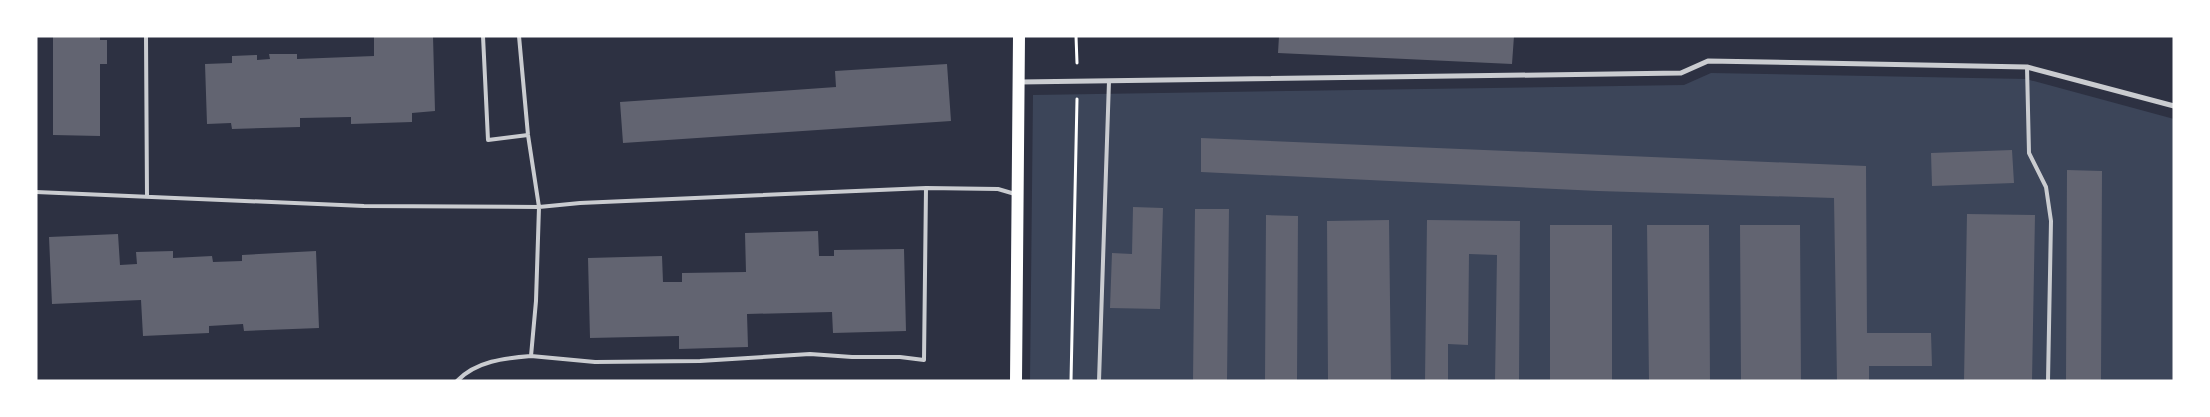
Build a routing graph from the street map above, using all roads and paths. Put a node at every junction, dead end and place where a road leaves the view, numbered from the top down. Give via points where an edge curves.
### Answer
1 (146, 36) edge
2 (483, 36) edge
3 (519, 36) edge
4 (1019, 36) edge
5 (1076, 36) edge
6 (2027, 66) junction
7 (1109, 81) junction
8 (1019, 82) junction
9 (1077, 82) junction
10 (2174, 106) edge
11 (528, 135) junction
12 (926, 188) junction
13 (36, 192) edge
14 (1018, 194) junction
15 (147, 197) junction
16 (539, 206) junction
17 (531, 356) junction
18 (457, 381) edge
19 (1016, 381) edge
20 (1071, 381) edge
21 (1099, 381) edge
22 (2048, 381) edge

1 - 15 lane
2 - 11 lane via 488,140
3 - 11 lane
4 - 8 main road
5 - 9 path
6 - 7 street via 1708,61 1681,73
6 - 10 street
6 - 22 lane via 2029,153 2046,188 2051,221
7 - 9 street
7 - 21 lane
8 - 9 street
8 - 14 main road
9 - 20 path
11 - 16 lane
12 - 14 lane via 998,189
12 - 16 lane
12 - 17 lane via 924,360 810,354 700,361 595,362
13 - 15 lane
14 - 19 main road
15 - 16 lane via 364,206
16 - 17 lane
17 - 18 lane via 497,359 463,374

